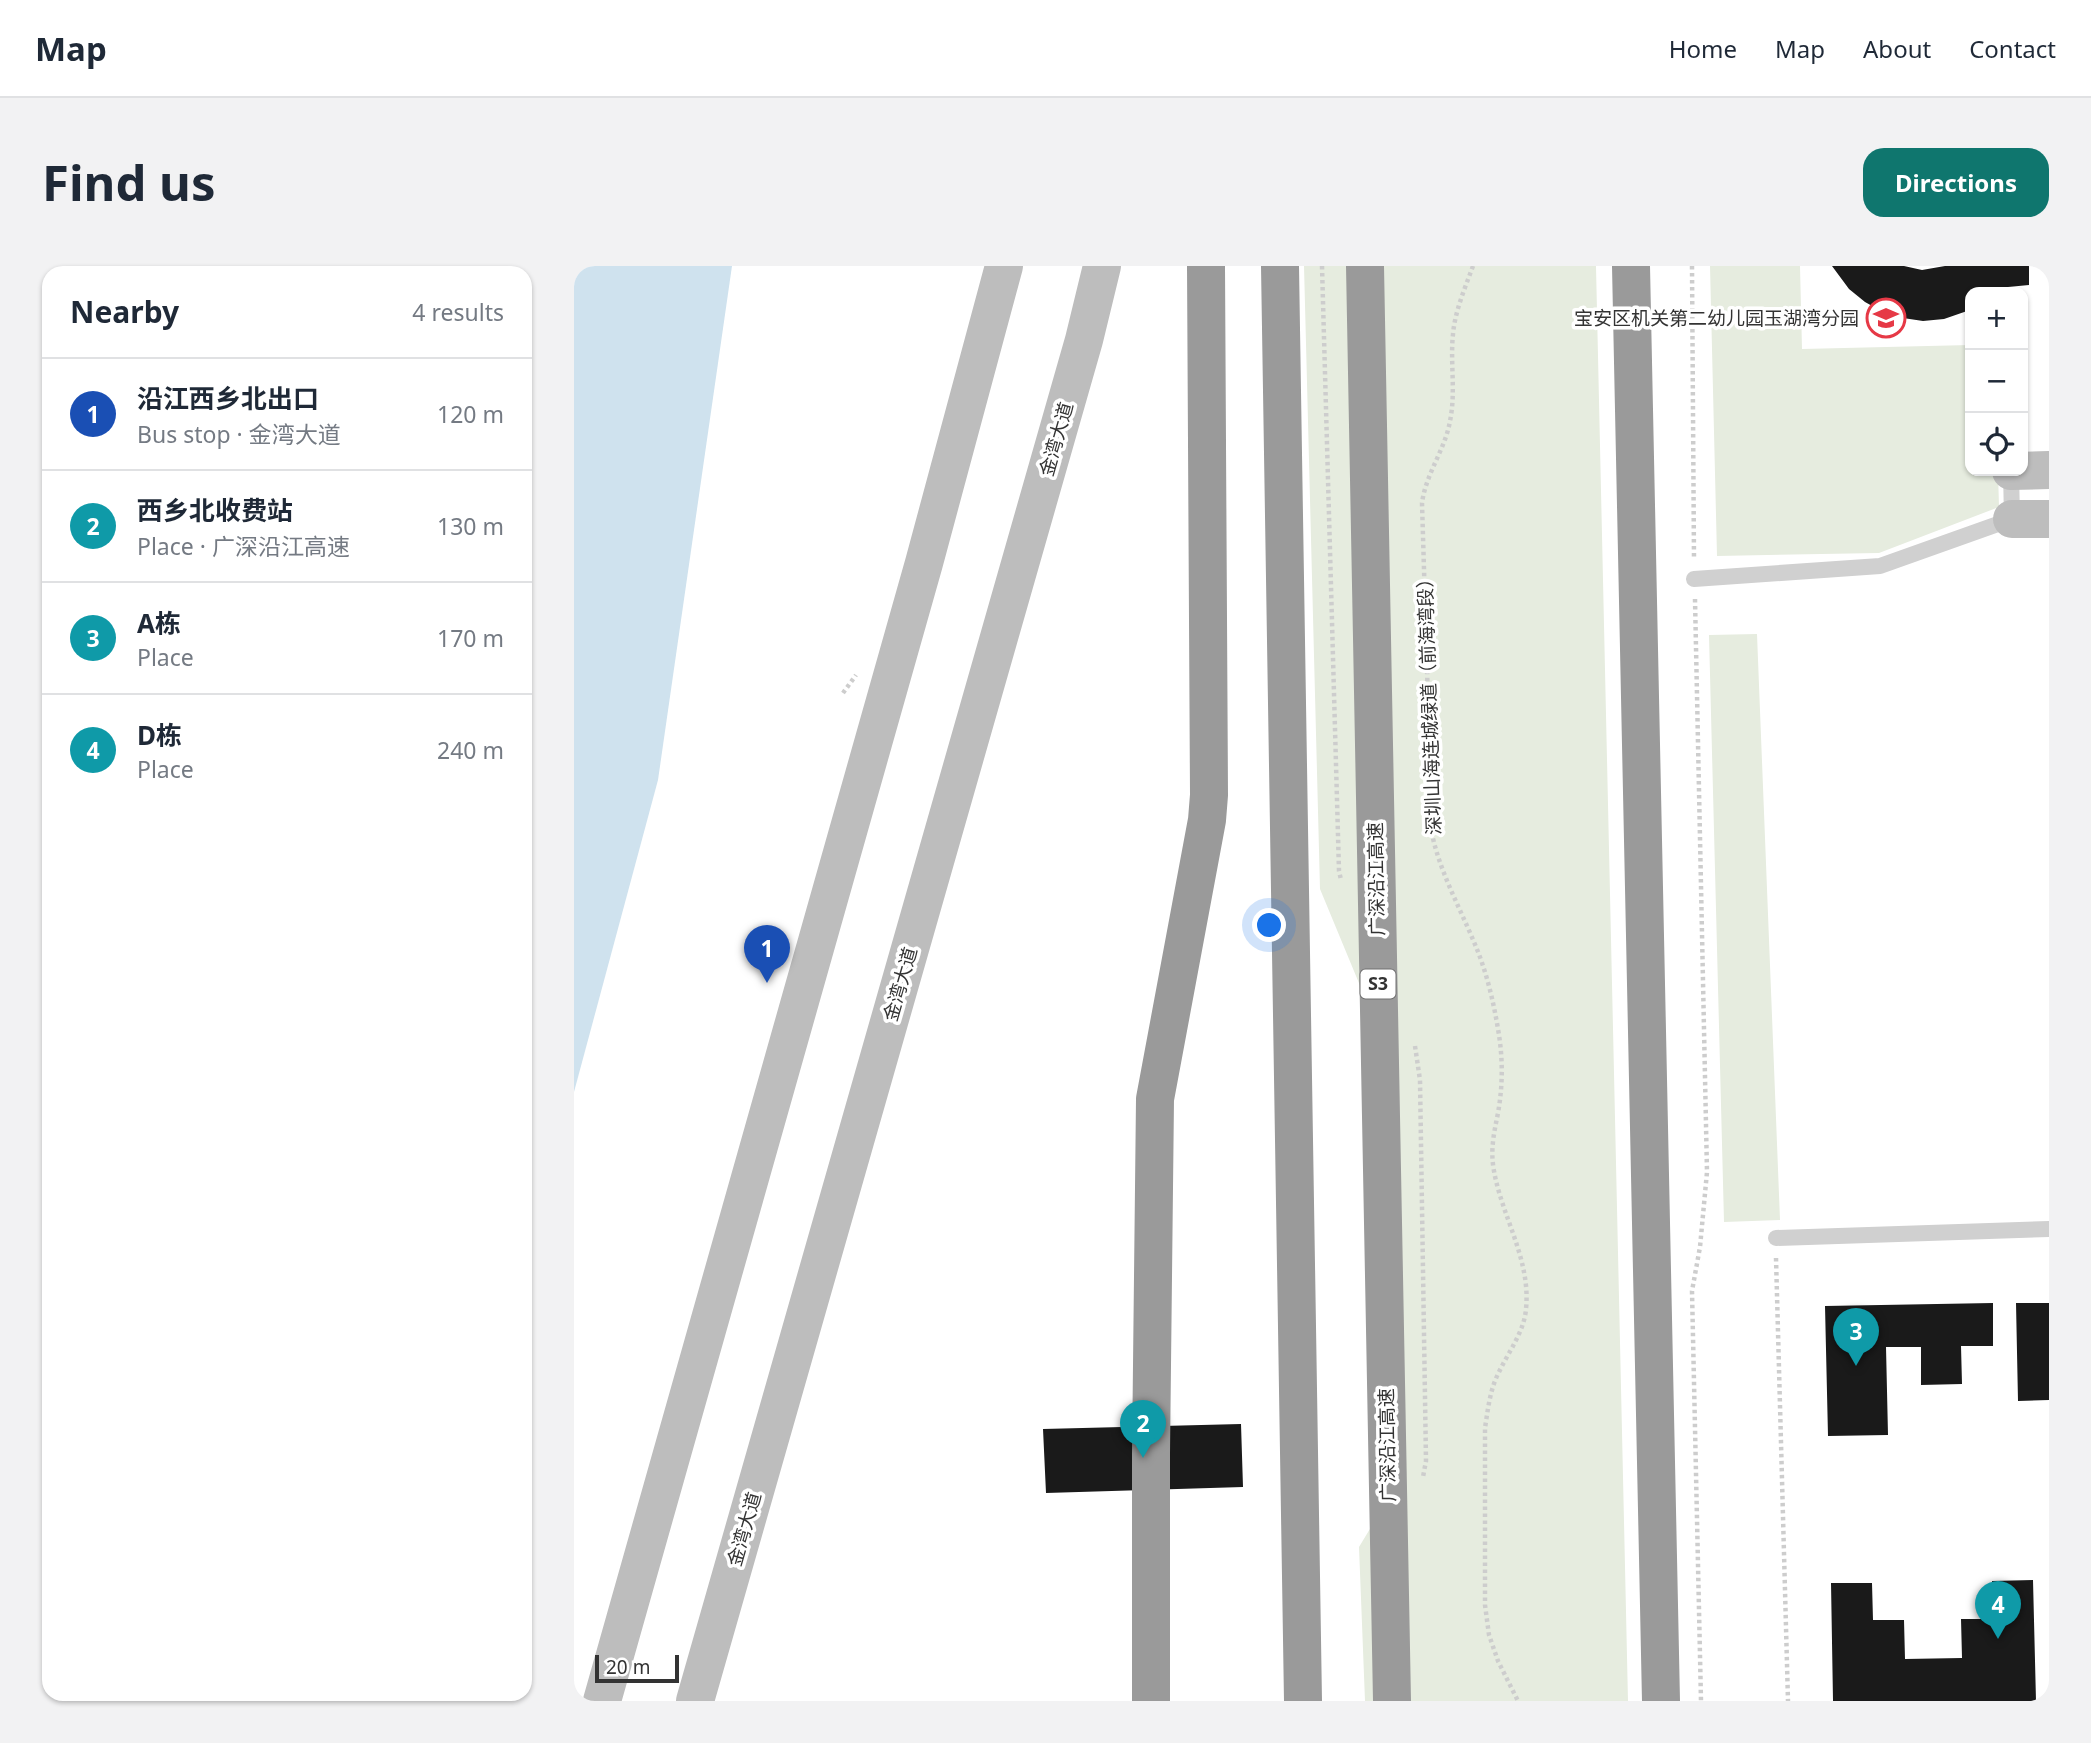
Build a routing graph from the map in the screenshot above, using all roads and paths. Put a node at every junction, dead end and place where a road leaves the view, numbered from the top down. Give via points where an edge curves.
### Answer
1 (1004, 266) edge
2 (1102, 266) edge
3 (1206, 266) edge
4 (1280, 266) edge
5 (1365, 266) edge
6 (1473, 266) edge
7 (1631, 266) edge
8 (1692, 266) edge
9 (2049, 470) edge
10 (2028, 471) edge
11 (2013, 476) edge
12 (2031, 519) edge
13 (1695, 579) junction
14 (2049, 1229) edge
15 (1776, 1238) joint
16 (602, 1701) edge
17 (695, 1701) edge
18 (1152, 1701) edge
19 (1303, 1701) edge
20 (1392, 1701) edge
21 (1518, 1701) edge
22 (1661, 1701) edge
23 (1701, 1701) edge
24 (1788, 1701) edge

1 - 16 main road
2 - 17 main road, 金湾大道
3 - 18 highway via 1209,795 1155,1099
4 - 19 highway
5 - 20 highway, 广深沿江高速 / S3, bridge
6 - 21 path, 深圳山海连城绿道（前海湾段） via 1453,334 1450,421 1422,503 1431,806 1438,860 1475,942 1494,1005 1502,1084 1492,1160 1502,1206 1524,1265 1526,1310 1520,1334 1498,1374 1485,1428 1485,1605 1493,1648
7 - 22 highway
8 - 13 path
9 - 10 main road
11 - 12 lane
12 - 13 lane via 1880,566
13 - 23 path via 1707,1172 1692,1291
14 - 15 lane
15 - 24 path

